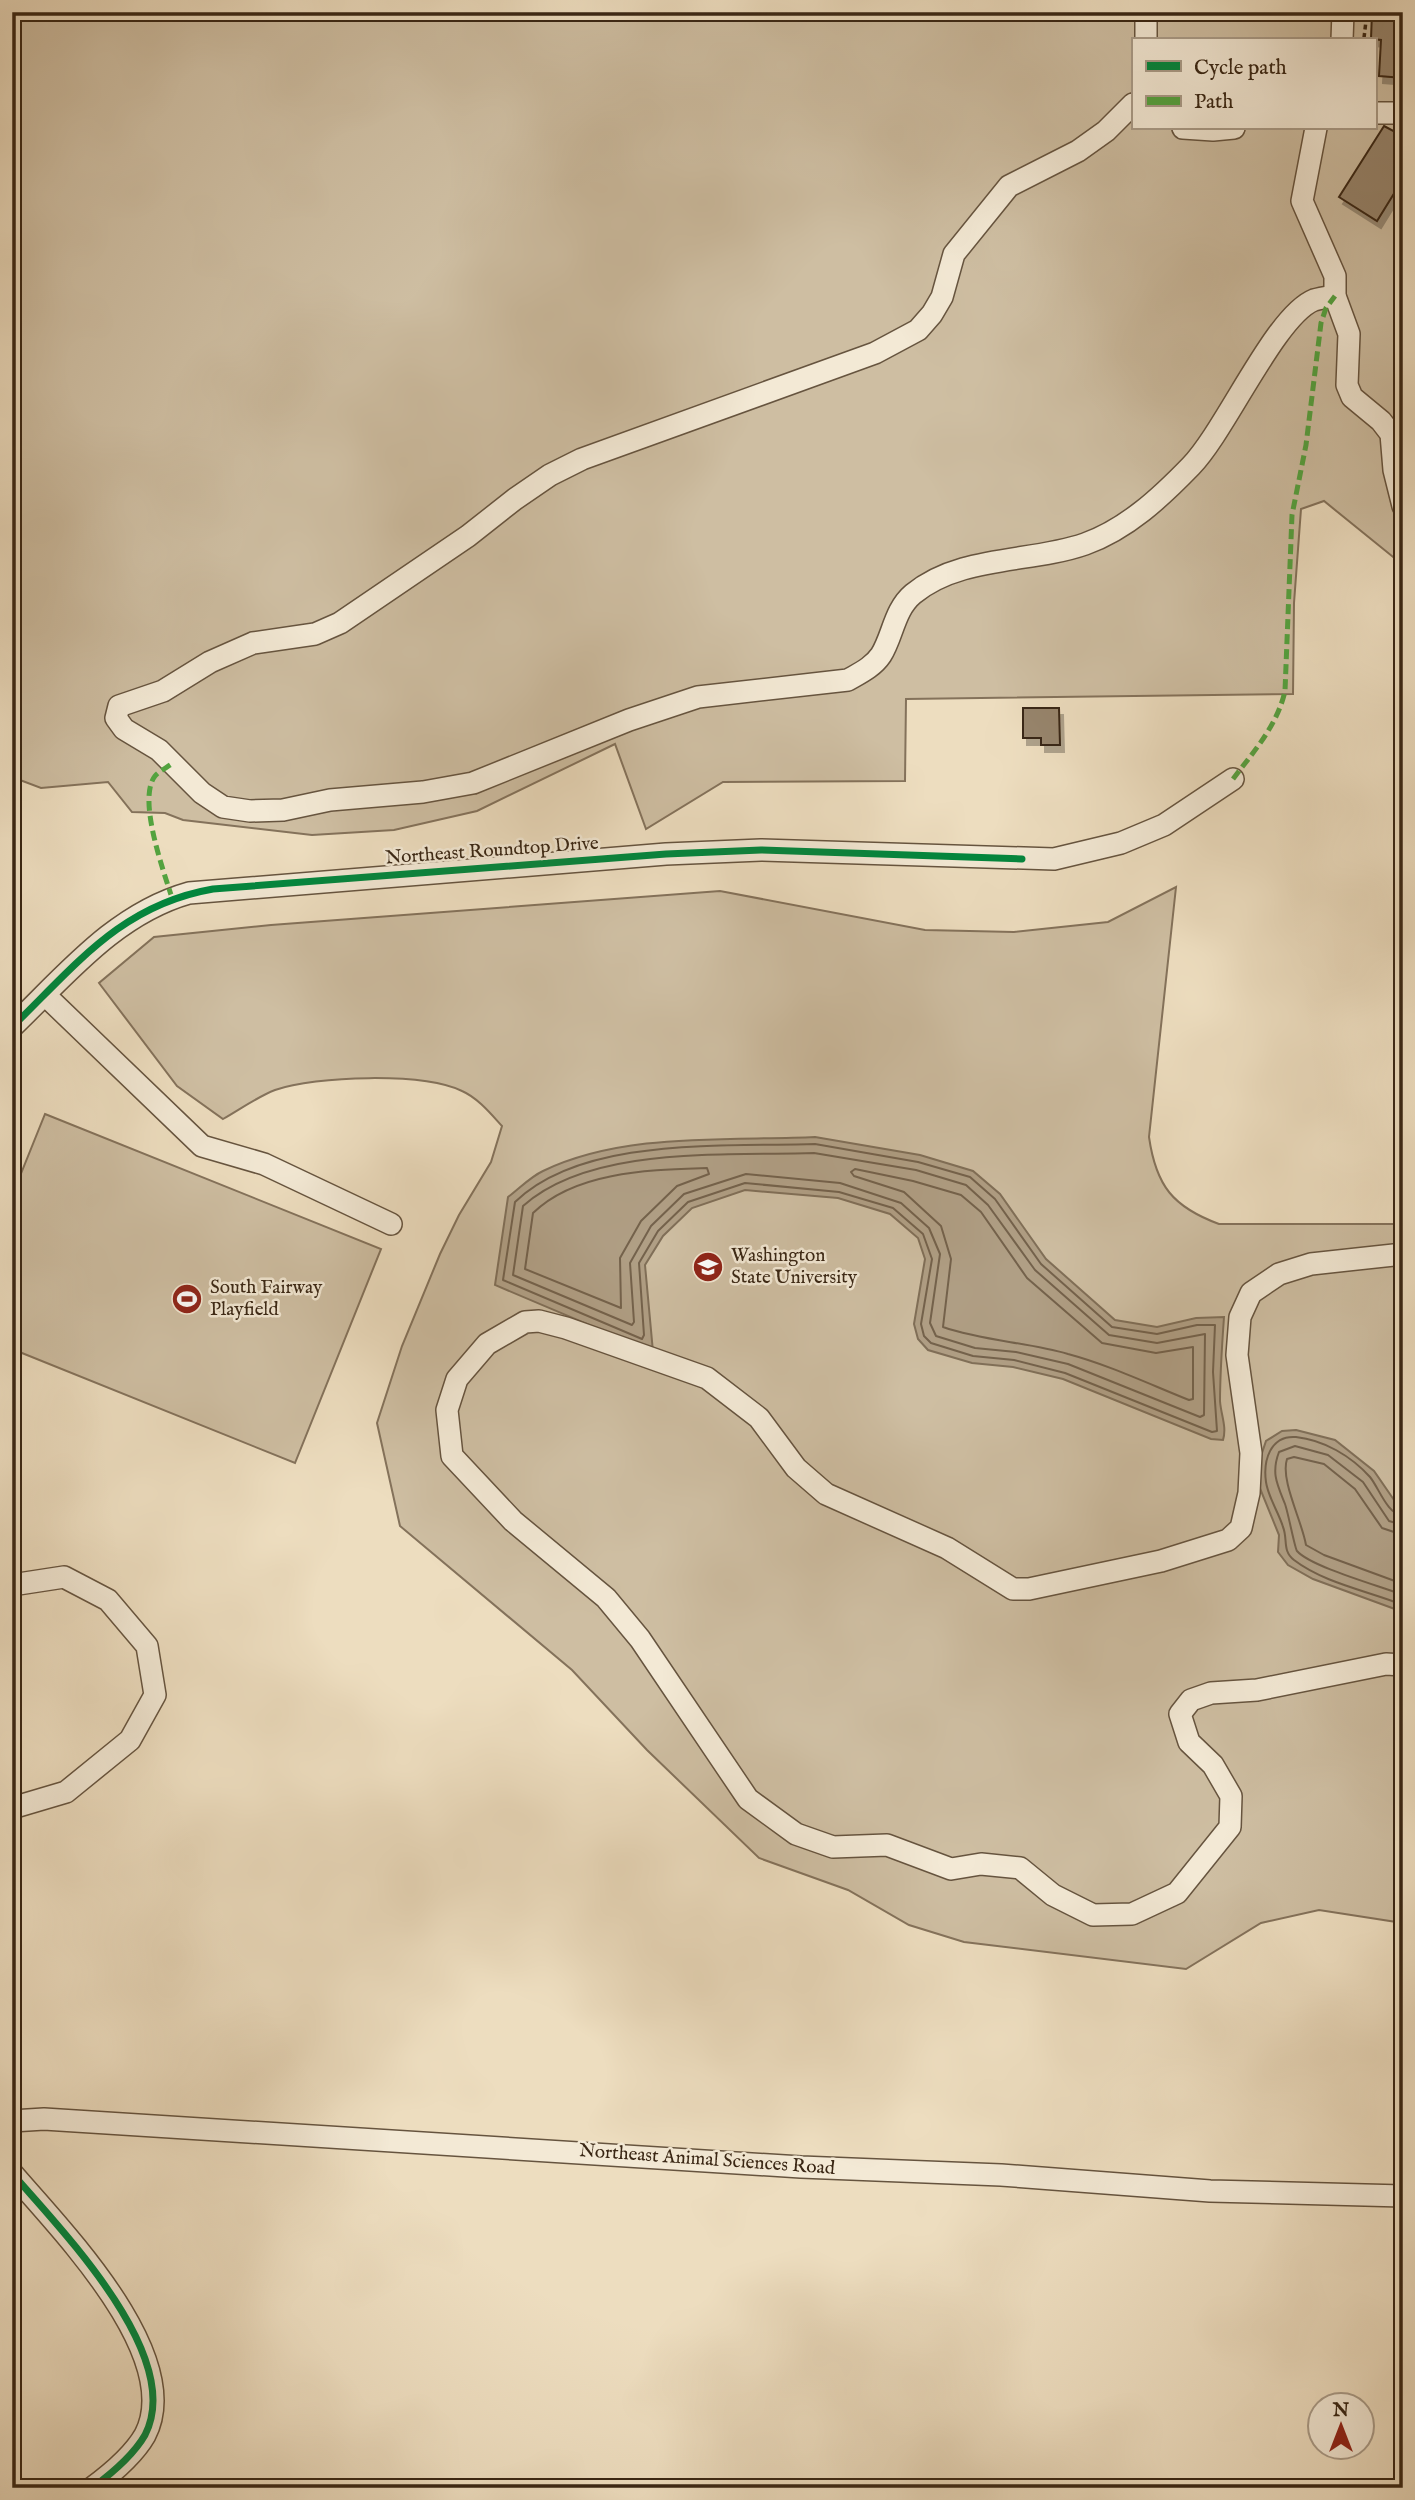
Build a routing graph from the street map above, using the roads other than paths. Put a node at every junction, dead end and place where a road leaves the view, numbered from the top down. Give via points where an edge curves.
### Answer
1 (1146, 12) edge
2 (1343, 12) edge
3 (1146, 38) edge
4 (1342, 38) edge
5 (1132, 105) edge
6 (1376, 113) edge
7 (1403, 113) edge
8 (1316, 130) edge
9 (1335, 296) junction
10 (1403, 506) edge
11 (1233, 779) dead end
12 (45, 995) junction
13 (12, 1027) edge
14 (391, 1224) dead end
15 (1403, 1254) edge
16 (12, 1585) edge
17 (1403, 1665) edge
18 (12, 1808) edge
19 (12, 2121) edge
20 (12, 2173) edge
21 (1403, 2196) edge
22 (92, 2488) edge

1 - 3 street
2 - 4 street
5 - 9 street via 1078,151 1009,186 954,254 942,298 918,330 875,353 582,459 524,493 340,623 315,634 254,643 210,662 163,691 119,706 116,718 223,807 283,810 473,783 698,697 848,680 869,669 882,654 906,603 933,583 983,565 1085,544 1135,518 1193,464 1295,315 1312,301
6 - 7 street
8 - 9 street via 1302,201 1335,276
9 - 10 street via 1349,334 1347,385 1352,397 1391,434
11 - 12 street, Northeast Roundtop Drive via 1164,825 1121,843 1054,859 774,850 679,853 213,889 172,898 128,919
12 - 13 street, Northeast Roundtop Drive
12 - 14 street via 202,1146 264,1164
15 - 17 street via 1311,1264 1279,1274 1251,1293 1240,1317 1237,1355 1251,1453 1249,1493 1241,1528 1228,1540 1161,1561 1029,1589 1013,1589 947,1548 826,1494 796,1468 759,1418 707,1378 566,1328 525,1322 487,1344 457,1379 447,1410 452,1456 513,1521 606,1598 640,1639 747,1799 796,1834 833,1847 887,1845 951,1869 981,1864 1020,1868 1053,1895 1093,1915 1132,1914 1177,1893 1230,1827 1231,1796 1182,1727 1180,1714 1191,1700 1386,1664
16 - 18 street via 64,1577 108,1600 147,1646 155,1695 130,1740 66,1792
19 - 21 street, Northeast Animal Sciences Road via 72,2120 1210,2191
20 - 22 street via 92,2268 135,2335 151,2377 152,2408 145,2434 114,2472

